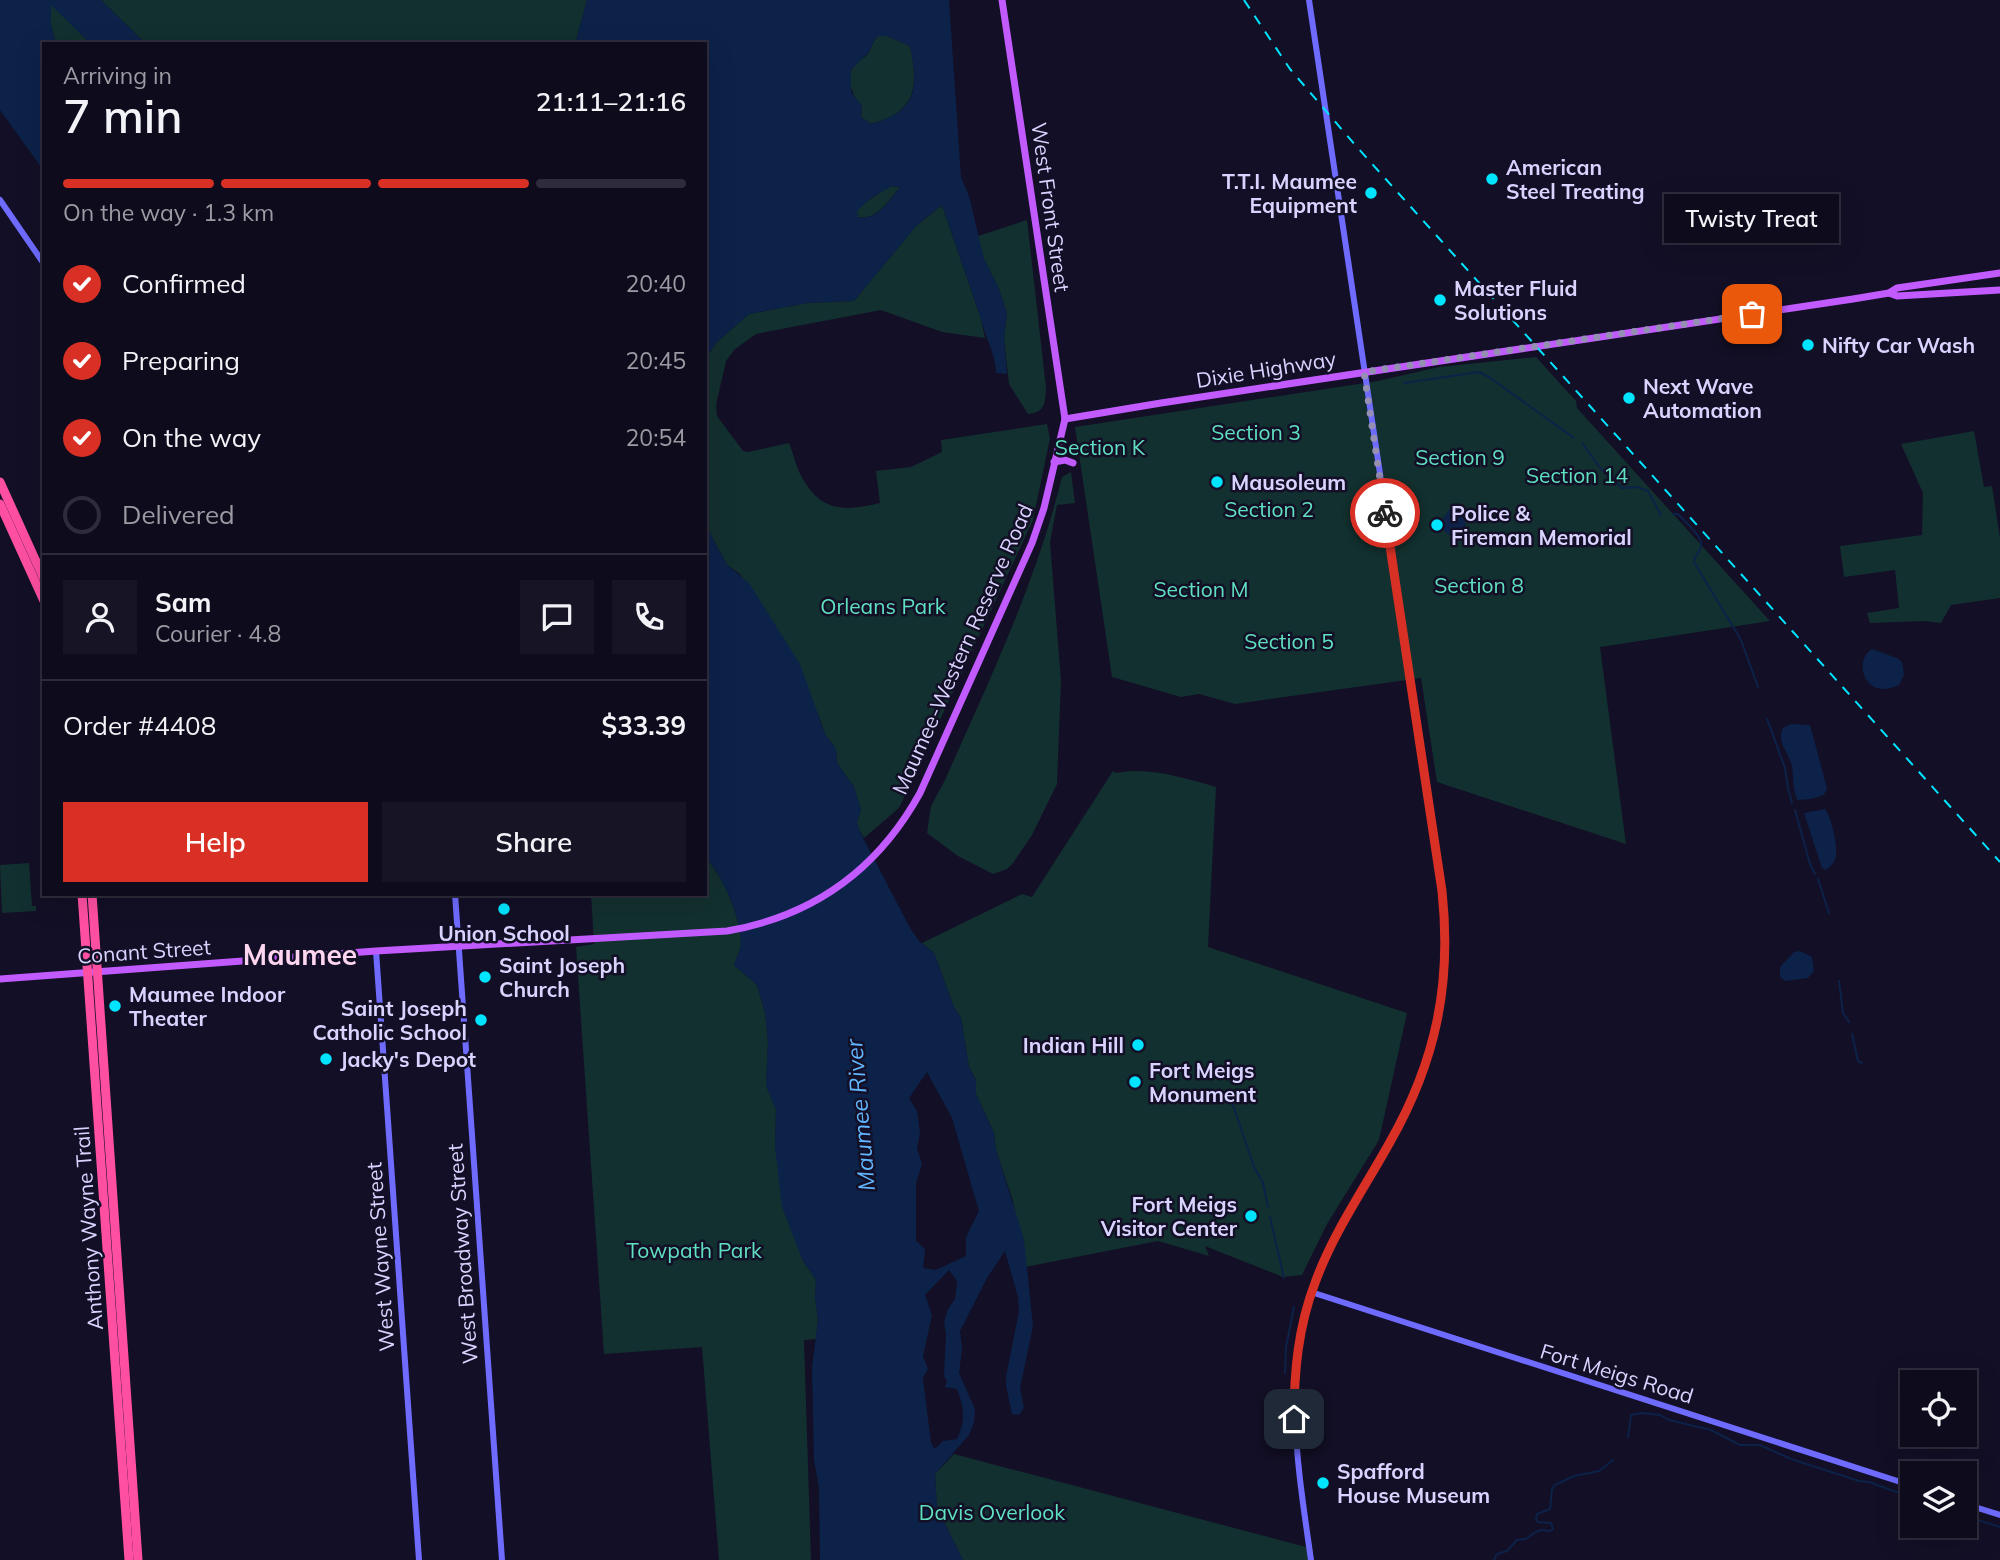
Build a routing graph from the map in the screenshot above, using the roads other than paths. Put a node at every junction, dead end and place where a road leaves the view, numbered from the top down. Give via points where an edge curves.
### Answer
1 (1002, 0) edge
2 (1309, 0) edge
3 (0, 200) edge
4 (42, 261) edge
5 (2000, 273) edge
6 (2000, 290) edge
7 (1889, 293) junction
8 (1364, 372) junction
9 (1065, 419) junction
10 (1054, 462) junction
11 (1073, 463) dead end
12 (0, 482) edge
13 (0, 504) edge
14 (42, 575) edge
15 (42, 597) edge
16 (82, 896) edge
17 (92, 896) edge
18 (455, 896) edge
19 (710, 933) joint
20 (458, 946) junction
21 (376, 951) junction
22 (92, 972) junction
23 (0, 979) edge
24 (1311, 1292) junction
25 (1900, 1482) edge
26 (1977, 1508) edge
27 (2000, 1515) edge
28 (129, 1560) edge
29 (138, 1560) edge
30 (419, 1560) edge
31 (502, 1560) edge
32 (1311, 1560) edge

1 - 9 main road, West Front Street
2 - 8 street
3 - 4 street
5 - 7 main road, Dixie Highway via 1897,288
6 - 7 main road, Dixie Highway
7 - 8 main road, Dixie Highway
8 - 9 main road, Dixie Highway
8 - 24 street via 1442,891 1446,965 1435,1032 1413,1098 1340,1227
9 - 10 main road, Maumee-Western Reserve Road
10 - 11 main road
10 - 19 main road, Maumee-Western Reserve Road via 1039,525 903,822 844,883 792,912 746,928
12 - 14 highway
13 - 15 highway
16 - 22 highway, Anthony Wayne Trail
17 - 22 highway, Anthony Wayne Trail
18 - 20 street, West Broadway Street
19 - 20 main road, Conant Street
20 - 21 main road, Conant Street
20 - 31 street, West Broadway Street
21 - 22 main road, Conant Street
21 - 30 street, West Wayne Street
22 - 23 main road, Conant Street
22 - 28 highway, Anthony Wayne Trail
22 - 29 highway, Anthony Wayne Trail
24 - 25 street, Fort Meigs Road
24 - 32 street via 1297,1353 1294,1419
26 - 27 street

